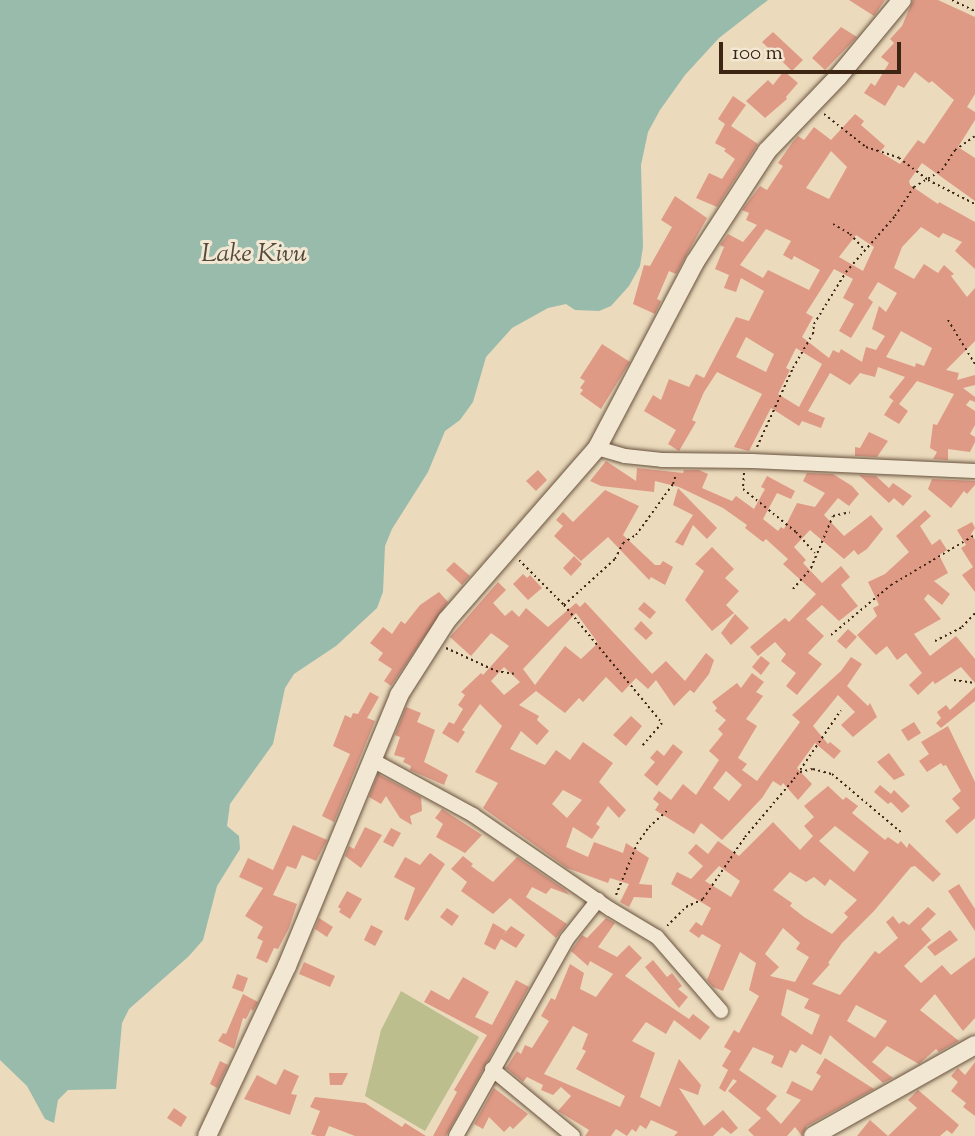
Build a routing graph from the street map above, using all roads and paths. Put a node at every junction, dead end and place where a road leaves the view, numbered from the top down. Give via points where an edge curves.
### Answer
1 (902, 0) edge
2 (952, 0) edge
3 (975, 11) edge
4 (812, 103) junction
5 (975, 136) edge
6 (929, 180) junction
7 (975, 204) edge
8 (833, 224) dead end
9 (865, 250) junction
10 (948, 320) dead end
11 (975, 364) edge
12 (597, 448) junction
13 (681, 460) junction
14 (749, 461) junction
15 (975, 471) edge
16 (850, 512) dead end
17 (975, 535) edge
18 (509, 550) junction
19 (815, 553) junction
20 (793, 589) dead end
21 (564, 605) junction
22 (975, 613) edge
23 (831, 635) dead end
24 (935, 641) dead end
25 (432, 642) junction
26 (514, 674) dead end
27 (954, 680) dead end
28 (975, 682) edge
29 (841, 710) dead end
30 (641, 747) dead end
31 (374, 761) junction
32 (799, 772) junction
33 (668, 810) dead end
34 (903, 834) dead end
35 (604, 905) junction
36 (657, 937) junction
37 (721, 1011) dead end
38 (975, 1045) edge
39 (492, 1069) junction
40 (207, 1136) edge
41 (456, 1136) edge
42 (573, 1136) edge
43 (813, 1136) edge

1 - 4 street
2 - 3 path
4 - 6 path via 866,147 899,158
4 - 12 street via 767,151 695,262
5 - 6 path via 955,150
6 - 7 path
6 - 9 path via 914,187
8 - 9 path
9 - 14 path via 814,324
10 - 11 path
12 - 13 street via 625,456
12 - 18 street
13 - 14 street
13 - 21 path via 673,484 636,536 623,543 615,559
14 - 15 street
14 - 19 path via 743,489
16 - 19 path via 833,516
17 - 23 path via 891,585
18 - 21 path
18 - 25 street
19 - 20 path via 811,568
21 - 30 path via 662,723
22 - 24 path via 962,627
25 - 26 path via 496,671
25 - 31 street via 399,695
27 - 28 path
29 - 32 path
31 - 35 street via 474,815
31 - 40 street
32 - 34 path via 813,769 832,774
32 - 36 path via 745,836 703,900 686,907
33 - 35 path via 637,844 627,875
35 - 36 street
35 - 39 street via 567,939
36 - 37 street
38 - 43 street
39 - 41 street
39 - 42 street

